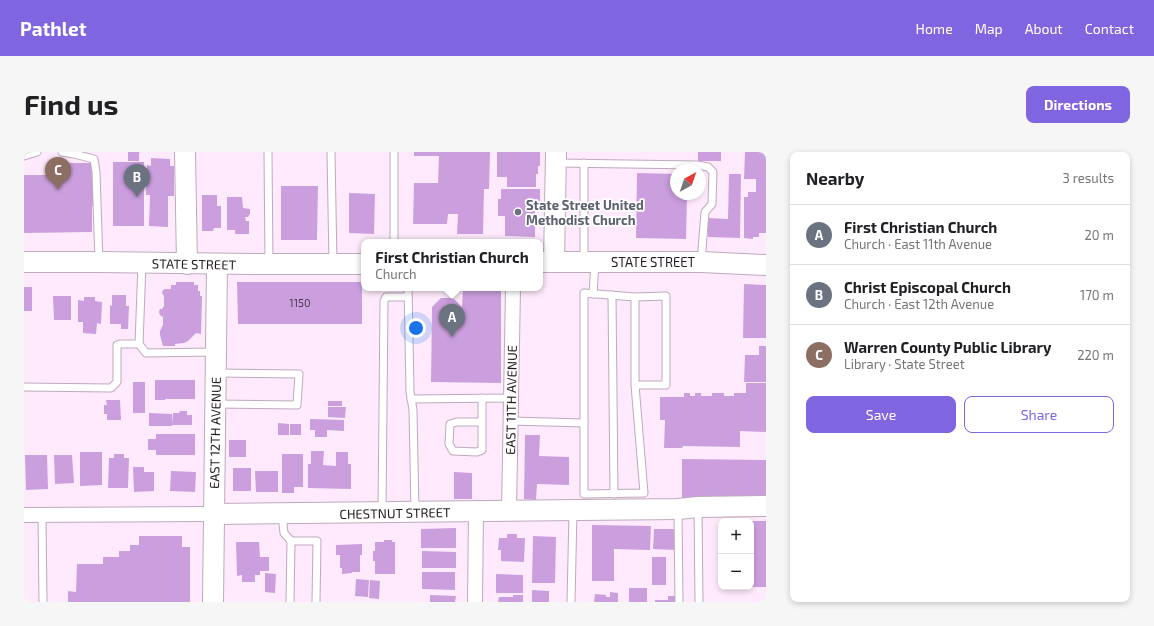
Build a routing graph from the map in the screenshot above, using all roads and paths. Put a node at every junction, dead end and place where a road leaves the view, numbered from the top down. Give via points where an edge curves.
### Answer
1 (37, 152) edge
2 (62, 152) edge
3 (186, 152) edge
4 (268, 152) edge
5 (331, 152) edge
6 (394, 152) edge
7 (74, 153) edge
8 (24, 156) edge
9 (556, 158) edge
10 (584, 163) junction
11 (394, 239) edge
12 (24, 262) edge
13 (99, 262) junction
14 (547, 262) edge
15 (590, 262) junction
16 (702, 262) junction
17 (142, 263) junction
18 (187, 264) junction
19 (217, 264) junction
20 (269, 264) junction
21 (333, 264) junction
22 (361, 264) edge
23 (766, 265) edge
24 (408, 291) edge
25 (513, 291) edge
26 (593, 294) junction
27 (612, 295) junction
28 (408, 297) junction
29 (635, 297) junction
30 (139, 344) junction
31 (216, 352) junction
32 (216, 373) junction
33 (635, 385) junction
34 (24, 388) edge
35 (411, 398) junction
36 (482, 398) junction
37 (511, 398) junction
38 (215, 404) junction
39 (511, 421) junction
40 (482, 422) junction
41 (584, 423) junction
42 (614, 494) junction
43 (766, 506) edge
44 (698, 507) junction
45 (678, 509) junction
46 (573, 510) junction
47 (509, 511) junction
48 (415, 512) junction
49 (476, 512) junction
50 (382, 513) junction
51 (214, 514) junction
52 (282, 514) junction
53 (24, 515) edge
54 (42, 515) junction
55 (291, 541) junction
56 (43, 602) edge
57 (212, 602) edge
58 (290, 602) edge
59 (316, 602) edge
60 (475, 602) edge
61 (570, 602) edge
62 (679, 602) edge
63 (699, 602) edge

1 - 8 lane
2 - 7 lane
3 - 18 street
4 - 20 lane
5 - 21 lane
6 - 11 lane
7 - 13 lane via 94,159
9 - 10 lane
9 - 14 street
10 - 15 lane
10 - 16 lane via 708,167 713,172 712,204 705,212
12 - 13 street, STATE STREET
13 - 17 street, STATE STREET
14 - 15 street, STATE STREET
15 - 16 street, STATE STREET
15 - 26 lane
16 - 23 street, STATE STREET
17 - 18 street, STATE STREET
17 - 30 lane
18 - 19 street, STATE STREET
19 - 20 street, STATE STREET
19 - 31 street, EAST 12TH AVENUE
20 - 21 street, STATE STREET
21 - 22 street, STATE STREET
24 - 28 lane
25 - 37 street, EAST 11TH AVENUE
26 - 27 lane
26 - 41 lane via 584,293
27 - 29 lane
27 - 42 lane
28 - 35 lane
28 - 50 lane via 386,297 384,301
29 - 33 lane
29 - 33 lane via 666,296 666,385
30 - 31 lane via 146,353
30 - 34 lane via 117,345 117,382 111,388
31 - 32 street, EAST 12TH AVENUE
32 - 38 street, EAST 12TH AVENUE
32 - 38 lane via 299,374 297,405
33 - 42 lane via 644,493
35 - 36 lane
35 - 48 lane
36 - 37 lane
36 - 40 lane
37 - 39 street, EAST 11TH AVENUE
38 - 51 street, EAST 12TH AVENUE
39 - 41 lane
39 - 47 street, EAST 11TH AVENUE
40 - 40 lane via 450,424 449,444 453,451 482,450
41 - 42 lane via 584,494
43 - 44 street, CHESTNUT STREET
44 - 45 street, CHESTNUT STREET
44 - 63 lane
45 - 46 street, CHESTNUT STREET
45 - 62 lane
46 - 47 street, CHESTNUT STREET
46 - 61 lane
47 - 49 street, CHESTNUT STREET
48 - 49 street, CHESTNUT STREET
48 - 50 street, CHESTNUT STREET
49 - 60 street
50 - 52 street, CHESTNUT STREET
51 - 52 street, CHESTNUT STREET
51 - 54 street, CHESTNUT STREET
51 - 57 street, EAST 12TH AVENUE
52 - 55 lane via 284,533
53 - 54 street, CHESTNUT STREET
54 - 56 lane
55 - 58 lane
55 - 59 lane via 317,541

